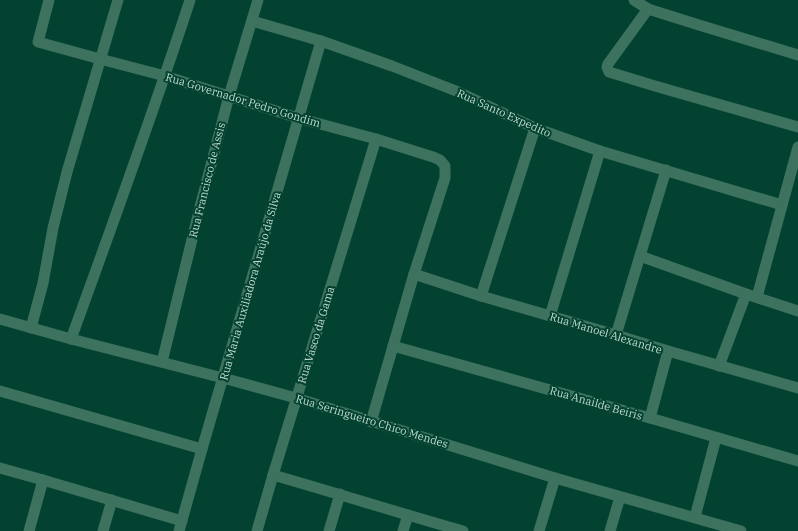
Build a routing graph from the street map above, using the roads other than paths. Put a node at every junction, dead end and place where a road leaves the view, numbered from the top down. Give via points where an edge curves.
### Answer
1 (49, 0) edge
2 (118, 0) edge
3 (190, 0) edge
4 (258, 0) edge
5 (634, 0) edge
6 (648, 9) junction
7 (252, 21) junction
8 (321, 41) junction
9 (798, 55) edge
10 (100, 59) junction
11 (165, 76) junction
12 (229, 96) junction
13 (298, 118) junction
14 (798, 127) edge
15 (535, 128) junction
16 (376, 140) junction
17 (798, 147) edge
18 (600, 151) junction
19 (666, 170) junction
20 (782, 205) junction
21 (640, 256) junction
22 (414, 274) junction
23 (481, 296) junction
24 (751, 296) junction
25 (798, 311) edge
26 (550, 316) junction
27 (0, 319) edge
28 (31, 328) junction
29 (616, 335) junction
30 (71, 339) junction
31 (393, 346) junction
32 (668, 352) junction
33 (162, 362) junction
34 (719, 366) junction
35 (223, 378) junction
36 (798, 388) edge
37 (0, 391) edge
38 (296, 398) junction
39 (650, 418) junction
40 (371, 422) junction
41 (716, 438) junction
42 (202, 449) junction
43 (798, 461) edge
44 (0, 468) edge
45 (273, 475) junction
46 (555, 478) junction
47 (43, 480) junction
48 (340, 494) junction
49 (620, 497) junction
50 (112, 500) junction
51 (408, 515) junction
52 (694, 517) junction
53 (181, 526) edge
54 (28, 531) edge
55 (103, 531) edge
56 (257, 531) edge
57 (329, 531) edge
58 (403, 531) edge
59 (463, 531) edge
60 (539, 531) edge
61 (610, 531) edge
62 (741, 531) edge

1 - 10 street, Rua Governador Pedro Gondim via 38,42
2 - 10 street
3 - 11 street
4 - 7 street, Rua Francisco de Assis
5 - 6 street
6 - 9 street
6 - 14 street via 608,64 609,72
7 - 8 street, Rua Santo Expedito
7 - 12 street, Rua Francisco de Assis
8 - 13 street, Rua Maria Auxiliadora Araújo da Silva
8 - 15 street, Rua Santo Expedito via 456,91
10 - 11 street, Rua Governador Pedro Gondim
10 - 28 street via 67,172
11 - 12 street, Rua Governador Pedro Gondim
11 - 30 street
12 - 13 street, Rua Governador Pedro Gondim
12 - 33 street, Rua Francisco de Assis
13 - 16 street, Rua Governador Pedro Gondim
13 - 35 street, Rua Maria Auxiliadora Araújo da Silva
15 - 18 street, Rua Santo Expedito
15 - 23 street
16 - 22 street, Rua Governador Pedro Gondim via 434,157 444,166 445,178
16 - 38 street, Rua Vasco da Gama
17 - 20 street
18 - 19 street, Rua Santo Expedito
18 - 26 street
19 - 20 street, Rua Santo Expedito
19 - 21 street
20 - 24 street
21 - 24 street
21 - 29 street
22 - 23 street, Rua Manoel Alexandre
22 - 31 street
23 - 26 street, Rua Manoel Alexandre
24 - 25 street
24 - 34 street
26 - 29 street, Rua Manoel Alexandre
27 - 28 street, Rua Seringueiro Chico Mendes
28 - 30 street, Rua Seringueiro Chico Mendes
29 - 32 street, Rua Manoel Alexandre
30 - 33 street, Rua Seringueiro Chico Mendes
31 - 39 street, Rua Anailde Beiris
31 - 40 street
32 - 34 street, Rua Manoel Alexandre
32 - 39 street
33 - 35 street, Rua Seringueiro Chico Mendes
34 - 36 street, Rua Manoel Alexandre
35 - 38 street, Rua Seringueiro Chico Mendes
35 - 42 street, Rua Maria Auxiliadora Araújo da Silva
37 - 42 street
38 - 40 street, Rua Seringueiro Chico Mendes
38 - 45 street, Rua Vasco da Gama
39 - 41 street, Rua Anailde Beiris
40 - 46 street, Rua Seringueiro Chico Mendes
41 - 43 street, Rua Anailde Beiris
41 - 52 street
42 - 53 street, Rua Maria Auxiliadora Araújo da Silva
44 - 47 street
45 - 48 street
45 - 56 street, Rua Vasco da Gama
46 - 49 street, Rua Seringueiro Chico Mendes
46 - 60 street
47 - 50 street
47 - 54 street
48 - 51 street
48 - 57 street
49 - 52 street, Rua Seringueiro Chico Mendes
49 - 61 street
50 - 53 street
50 - 55 street
51 - 58 street
51 - 59 street
52 - 62 street, Rua Seringueiro Chico Mendes

